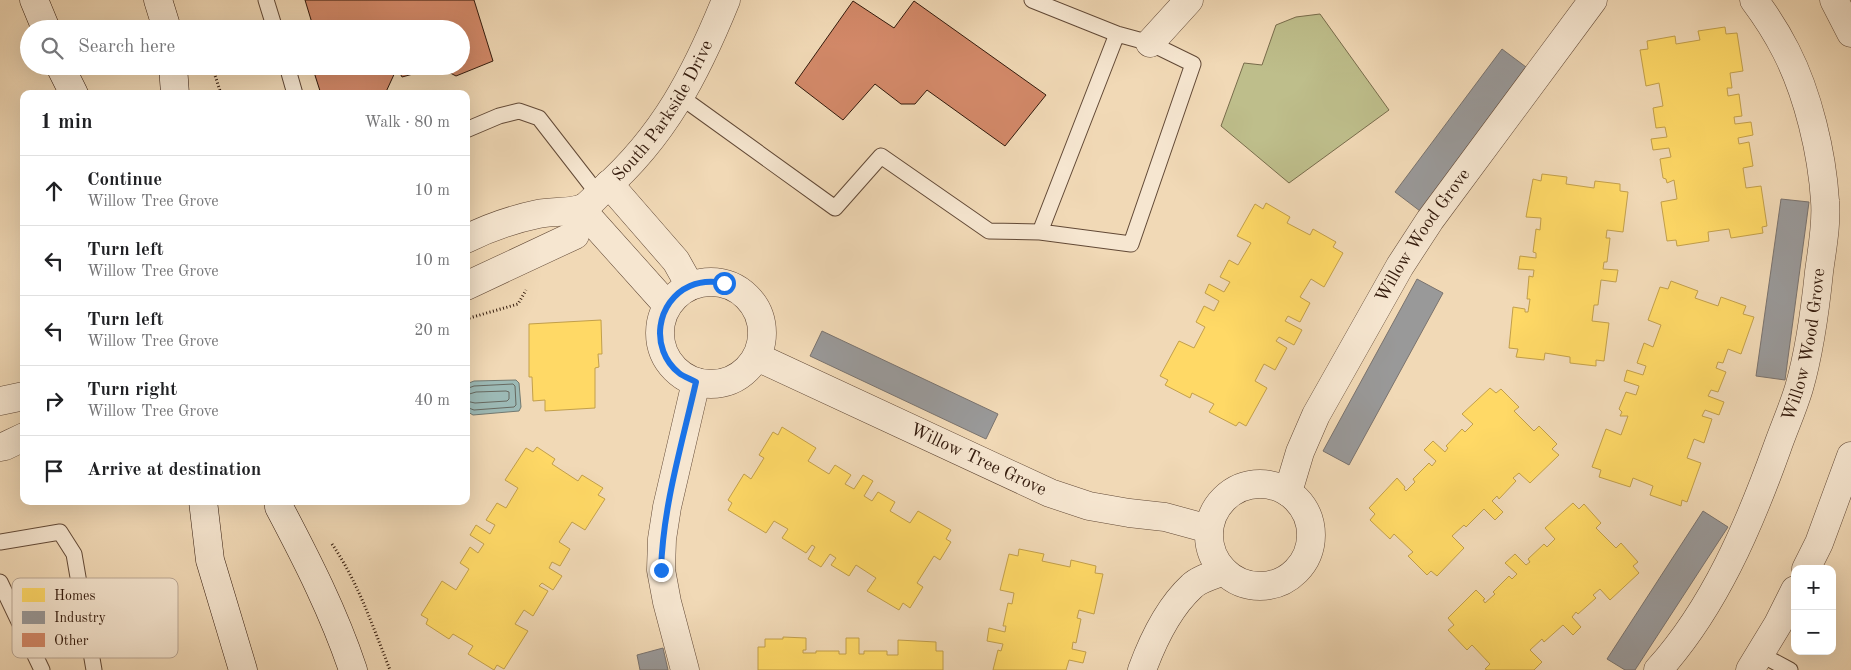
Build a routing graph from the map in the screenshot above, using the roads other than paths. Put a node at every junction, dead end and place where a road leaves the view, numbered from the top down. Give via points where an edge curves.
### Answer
1 (34, 0) edge
2 (158, 0) edge
3 (266, 0) edge
4 (726, 0) edge
5 (1032, 0) edge
6 (1189, 0) edge
7 (1593, 0) edge
8 (1754, 0) edge
9 (1834, 0) edge
10 (42, 20) edge
11 (164, 20) edge
12 (272, 20) edge
13 (1851, 33) edge
14 (1117, 34) junction
15 (1150, 43) junction
16 (64, 75) edge
17 (174, 75) edge
18 (290, 75) edge
19 (72, 90) edge
20 (175, 90) edge
21 (294, 90) edge
22 (681, 96) junction
23 (470, 128) edge
24 (596, 196) junction
25 (1040, 232) junction
26 (470, 237) edge
27 (470, 284) edge
28 (690, 286) junction
29 (667, 306) junction
30 (757, 358) junction
31 (696, 382) junction
32 (20, 397) edge
33 (0, 401) edge
34 (20, 439) edge
35 (0, 447) edge
36 (1851, 456) edge
37 (1288, 492) junction
38 (1845, 494) edge
39 (203, 505) edge
40 (280, 505) edge
41 (1210, 529) junction
42 (0, 542) edge
43 (1808, 565) edge
44 (1224, 571) junction
45 (78, 578) edge
46 (0, 582) edge
47 (1791, 597) edge
48 (12, 607) edge
49 (36, 658) edge
50 (1755, 662) edge
51 (42, 670) edge
52 (243, 670) edge
53 (353, 670) edge
54 (685, 670) edge
55 (1142, 670) edge
56 (1658, 670) edge
57 (1790, 670) edge

1 - 10 street
2 - 11 street
3 - 12 lane
4 - 22 street, South Parkside Drive
5 - 14 lane
6 - 15 street
7 - 37 street, Willow Wood Grove via 1430,220 1400,266 1316,415
8 - 56 street, Willow Wood Grove via 1787,52 1800,83 1820,162 1826,202 1816,300 1799,387 1742,539 1707,601
9 - 13 street
14 - 15 lane
14 - 25 lane
15 - 25 lane via 1193,64 1131,244
16 - 19 street
17 - 20 street
18 - 21 lane
22 - 24 street, South Parkside Drive via 664,124
22 - 25 lane via 834,208 881,156 990,231
23 - 24 lane via 519,111 539,118
24 - 26 street
24 - 27 street via 575,234
24 - 28 street via 676,261
24 - 29 street
28 - 29 street
28 - 30 street via 708,281 724,283 741,290 755,304 761,316 762,340
29 - 31 street via 660,322 660,340 667,360 679,374
30 - 31 street via 745,372 733,379 720,384
30 - 41 street, Willow Tree Grove via 1050,493 1089,506 1165,517
31 - 54 street via 667,507 661,570
32 - 33 street
34 - 35 street
36 - 38 street
37 - 41 street via 1255,484 1239,489 1225,498 1214,512
37 - 44 street via 1308,516 1310,547 1304,561 1282,582 1267,586 1236,580
38 - 43 street
39 - 52 street via 210,560
40 - 53 street via 342,636
41 - 44 street via 1210,544
42 - 45 lane via 60,532 74,554
44 - 55 street via 1193,584 1166,618
46 - 48 lane
47 - 50 street
49 - 51 lane
50 - 57 lane

